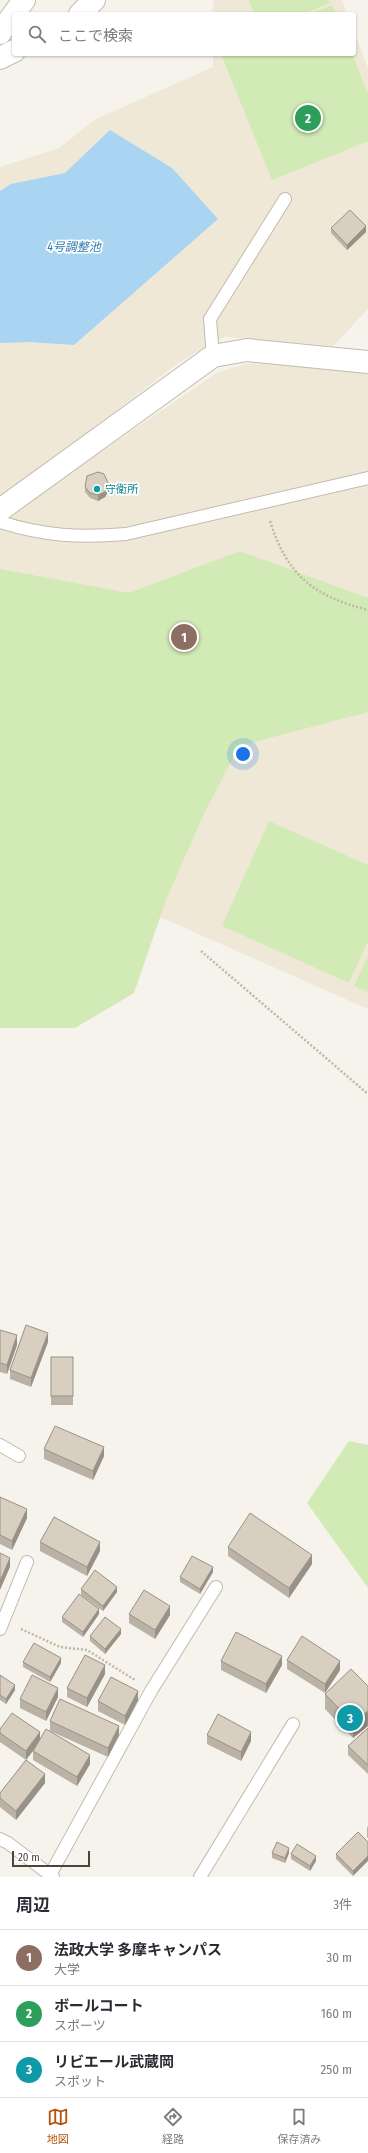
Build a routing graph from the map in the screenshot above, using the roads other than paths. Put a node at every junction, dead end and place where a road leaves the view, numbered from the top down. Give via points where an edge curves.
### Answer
1 (24, 0) edge
2 (94, 0) edge
3 (15, 12) edge
4 (82, 12) edge
5 (12, 16) edge
6 (0, 33) edge
7 (12, 52) edge
8 (0, 58) edge
9 (286, 199) dead end
10 (213, 356) junction
11 (368, 362) edge
12 (368, 478) edge
13 (0, 510) edge
14 (0, 522) edge
15 (0, 1445) edge
16 (19, 1456) dead end
17 (27, 1562) dead end
18 (216, 1587) dead end
19 (2, 1625) edge
20 (292, 1724) dead end
21 (0, 1839) edge
22 (51, 1876) edge
23 (200, 1877) edge

1 - 3 street
2 - 4 street
5 - 6 street
7 - 8 street
9 - 10 lane via 210,320
10 - 11 street via 247,350
10 - 13 street
12 - 14 lane via 126,534 68,536 29,531
15 - 16 lane
17 - 19 lane
18 - 22 lane via 151,1691
20 - 23 lane
21 - 22 lane

